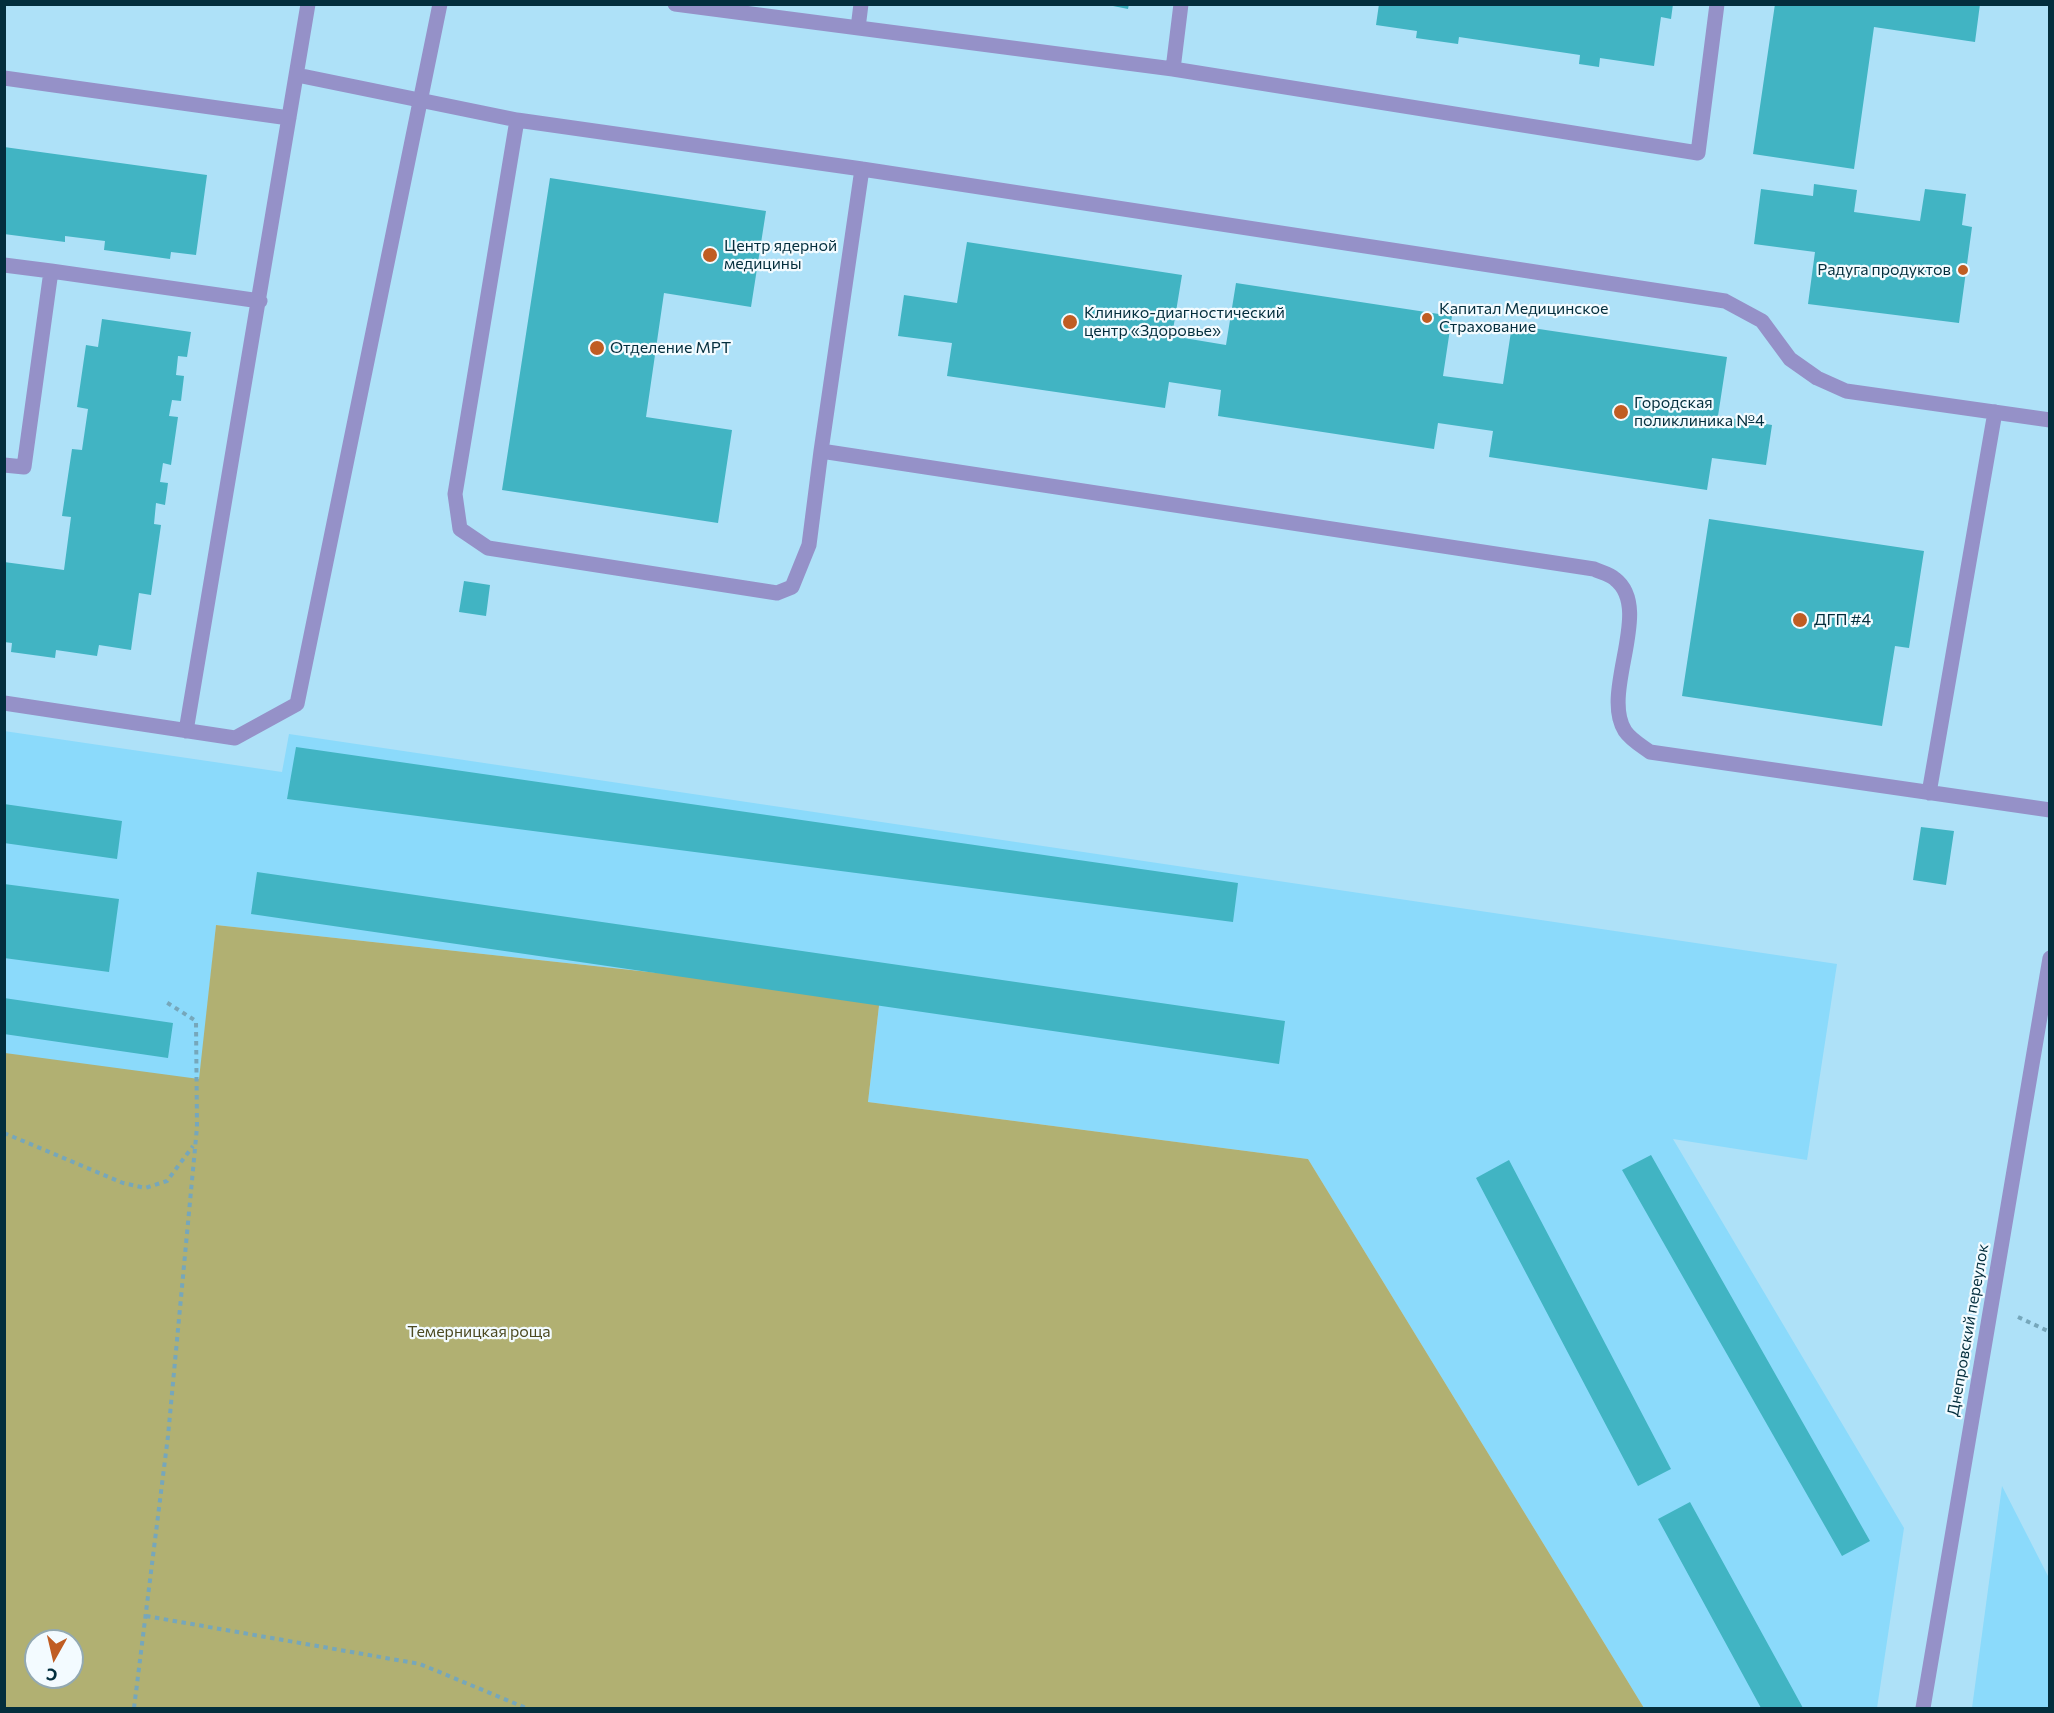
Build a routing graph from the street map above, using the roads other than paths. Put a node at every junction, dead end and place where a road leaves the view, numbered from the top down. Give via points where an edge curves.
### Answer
1 (308, 4) edge
2 (440, 4) edge
3 (675, 4) edge
4 (861, 4) edge
5 (1181, 4) edge
6 (1717, 4) edge
7 (858, 28) junction
8 (1173, 69) junction
9 (297, 75) junction
10 (4, 78) edge
11 (422, 102) junction
12 (289, 118) junction
13 (517, 120) junction
14 (862, 169) junction
15 (4, 265) edge
16 (51, 271) junction
17 (260, 301) junction
18 (1995, 412) junction
19 (2049, 420) edge
20 (821, 451) junction
21 (4, 465) edge
22 (4, 703) edge
23 (186, 731) junction
24 (1929, 793) junction
25 (2049, 810) edge
26 (2049, 958) edge
27 (1923, 1708) edge

1 - 9 street
2 - 11 street
3 - 7 street
4 - 7 street
5 - 8 street
6 - 8 street via 1698,153
7 - 8 street
9 - 11 street
9 - 12 street
10 - 12 street
11 - 13 street
11 - 23 street via 297,704 235,738
12 - 17 street
13 - 14 street
13 - 20 street via 455,494 460,529 488,548 777,593 792,587 809,545
14 - 18 street via 1725,301 1762,321 1790,359 1817,378 1846,391
14 - 20 street
15 - 16 street
16 - 17 street
16 - 21 street via 24,467
17 - 23 street
18 - 19 street
18 - 24 street
20 - 24 street via 1594,569 1616,579 1626,594 1630,612 1618,707 1624,730 1650,752
22 - 23 street
24 - 25 street
26 - 27 street, Днепровский переулок

